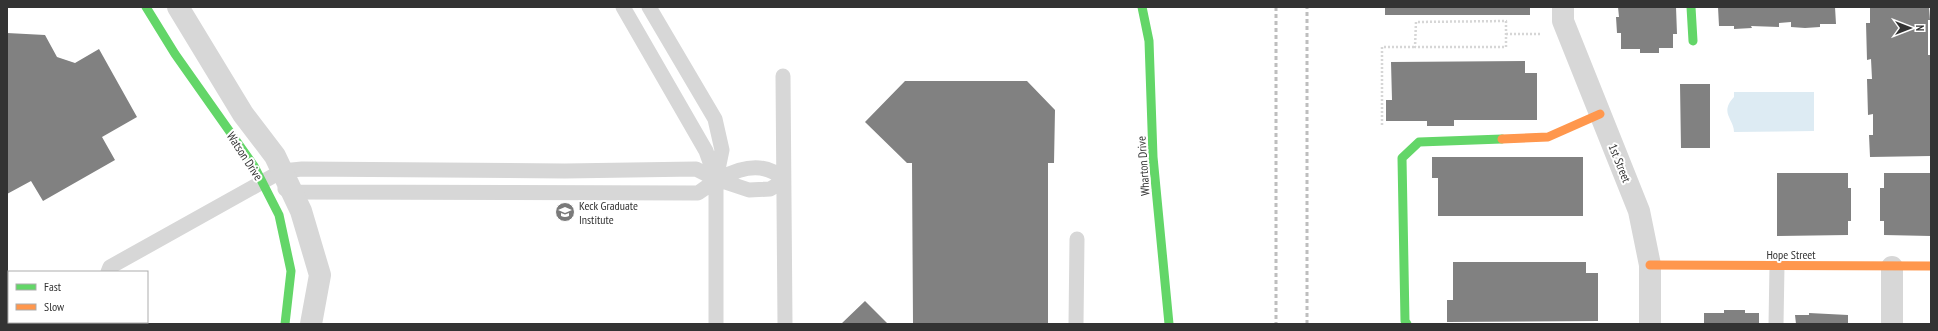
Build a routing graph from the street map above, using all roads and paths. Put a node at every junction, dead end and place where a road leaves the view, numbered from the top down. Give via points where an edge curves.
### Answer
1 (146, 7) edge
2 (178, 7) edge
3 (623, 7) edge
4 (649, 7) edge
5 (1142, 7) edge
6 (1563, 7) edge
7 (1691, 7) edge
8 (1506, 34) junction
9 (1542, 34) dead end
10 (1693, 40) dead end
11 (1415, 47) junction
12 (783, 76) dead end
13 (1600, 114) junction
14 (1382, 125) dead end
15 (282, 171) junction
16 (783, 179) junction
17 (716, 180) junction
18 (262, 182) junction
19 (292, 192) junction
20 (1076, 239) dead end
21 (1650, 265) junction
22 (1777, 266) junction
23 (1931, 266) edge
24 (1892, 267) junction
25 (108, 271) edge
26 (285, 324) edge
27 (311, 324) edge
28 (716, 324) edge
29 (785, 324) edge
30 (1076, 324) edge
31 (1169, 324) edge
32 (1407, 324) edge
33 (1650, 324) edge
34 (1776, 324) edge
35 (1892, 324) edge

1 - 18 street, Watson Drive via 175,54 254,166
2 - 15 street, Watson Drive via 243,114 275,156
3 - 17 lane via 706,151
4 - 17 lane via 715,119 722,150
5 - 31 street, Wharton Drive via 1149,41 1153,157
6 - 13 street, 1st Street via 1563,21
7 - 10 street
8 - 9 path
8 - 11 path via 1506,46
8 - 11 path via 1506,21 1416,22
11 - 14 path via 1382,47
12 - 16 lane
13 - 21 street, 1st Street via 1639,211
13 - 32 street via 1548,137 1419,142 1402,158
15 - 17 lane via 696,169
15 - 18 lane
15 - 19 street, Watson Drive
16 - 17 lane via 770,189 758,190 740,188
16 - 17 lane via 769,169 748,168
16 - 29 lane
17 - 19 lane via 698,193
17 - 28 lane
18 - 19 lane
18 - 25 lane via 110,267
18 - 26 street, Watson Drive via 279,215 291,271
19 - 27 street, Watson Drive via 301,211 320,275
20 - 30 lane
21 - 22 street, Hope Street
21 - 33 street, 1st Street
22 - 24 street, Hope Street
22 - 34 lane
23 - 24 street, Hope Street
24 - 35 street

